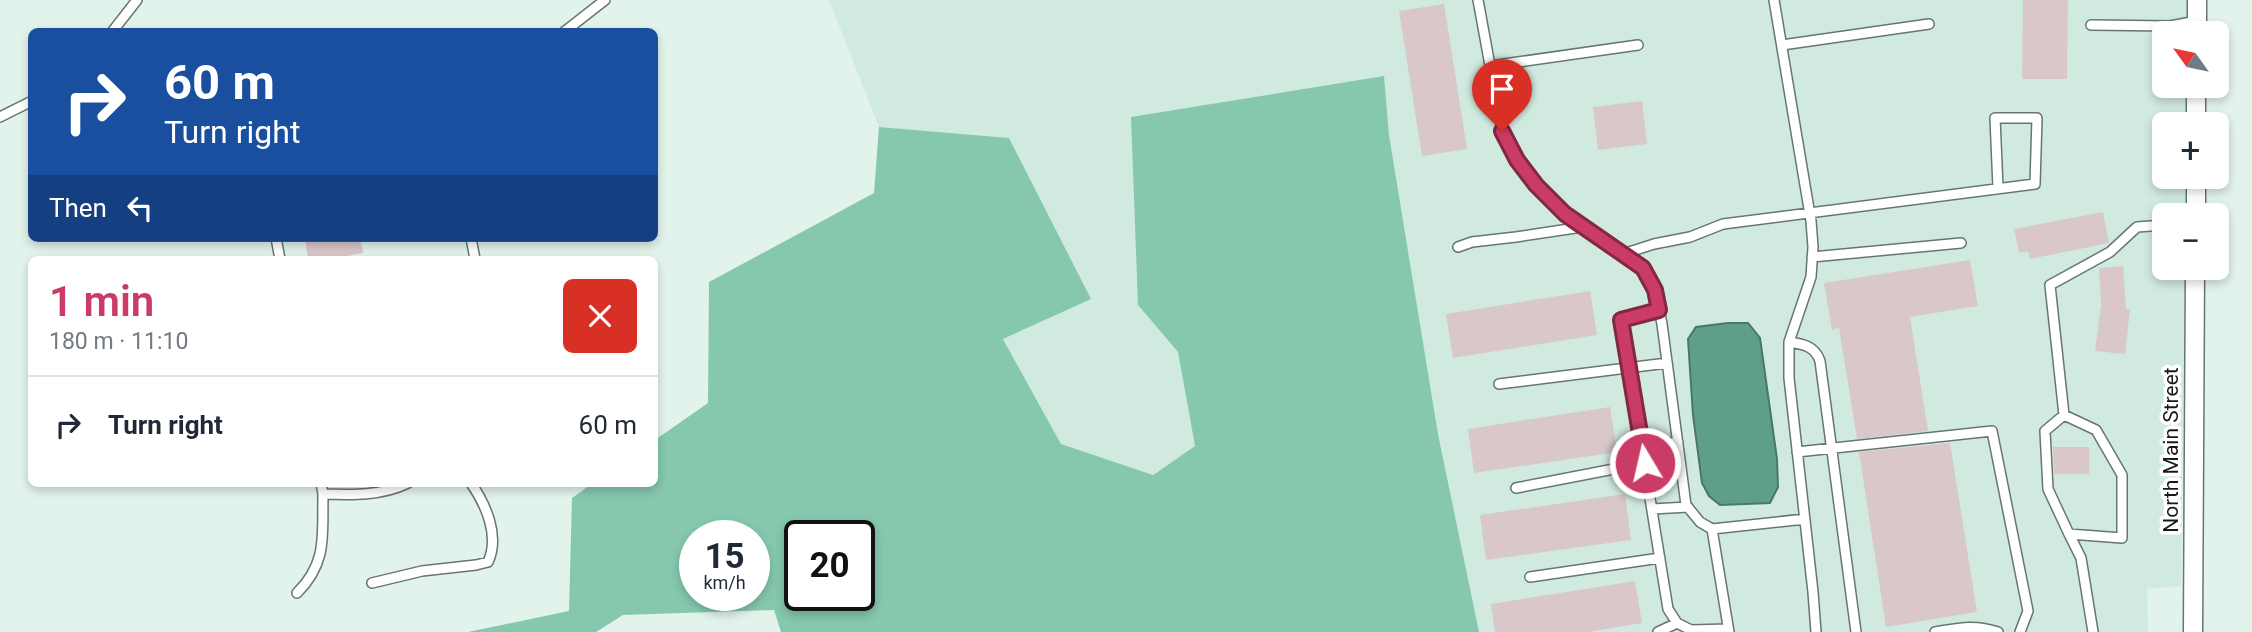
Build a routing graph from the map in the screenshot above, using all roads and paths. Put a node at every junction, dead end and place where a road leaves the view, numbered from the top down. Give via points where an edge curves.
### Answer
1 (136, 0) edge
2 (605, 0) edge
3 (1478, 0) edge
4 (1774, 0) edge
5 (2197, 0) edge
6 (2197, 21) edge
7 (1929, 24) dead end
8 (2091, 25) dead end
9 (2152, 26) edge
10 (115, 28) edge
11 (569, 28) edge
12 (1638, 45) dead end
13 (1782, 46) junction
14 (1490, 66) junction
15 (28, 103) edge
16 (0, 117) edge
17 (1998, 188) junction
18 (1810, 211) junction
19 (2152, 226) edge
20 (1582, 227) junction
21 (1961, 243) dead end
22 (1458, 247) dead end
23 (1623, 254) junction
24 (1812, 257) junction
25 (2195, 280) edge
26 (1659, 310) junction
27 (1789, 342) junction
28 (1667, 363) junction
29 (1629, 367) junction
30 (1499, 384) dead end
31 (2064, 415) junction
32 (1678, 442) junction
33 (1642, 446) junction
34 (1832, 448) junction
35 (1797, 453) junction
36 (1645, 463) junction
37 (322, 487) edge
38 (400, 487) edge
39 (474, 487) edge
40 (1516, 488) dead end
41 (323, 494) junction
42 (1688, 507) junction
43 (1653, 509) junction
44 (1805, 519) junction
45 (1712, 528) junction
46 (2069, 534) junction
47 (1660, 558) junction
48 (1530, 577) dead end
49 (372, 583) dead end
50 (297, 593) dead end
51 (1677, 623) junction
52 (1729, 630) edge
53 (1658, 632) edge
54 (1816, 632) edge
55 (1856, 632) edge
56 (1935, 632) edge
57 (1998, 632) edge
58 (2020, 632) edge
59 (2092, 632) edge
60 (2193, 632) edge

1 - 10 lane
2 - 11 lane
3 - 14 lane
4 - 13 lane
5 - 6 street
7 - 13 lane
8 - 9 lane
12 - 14 lane
13 - 18 lane
14 - 20 lane via 1502,131 1517,160 1536,185
15 - 16 lane
17 - 17 lane via 2035,184 2037,118 1995,118
17 - 18 lane
18 - 23 lane via 1723,224
18 - 24 lane
19 - 31 lane via 2137,227 2110,252 2050,285
20 - 22 lane
20 - 23 lane
21 - 24 lane
23 - 26 lane via 1643,268
24 - 27 lane via 1811,278
25 - 60 street, North Main Street
26 - 28 lane
26 - 29 lane via 1621,320
27 - 34 lane via 1804,344 1817,353
27 - 35 lane
28 - 29 lane
28 - 32 lane
29 - 30 lane
29 - 33 lane
31 - 46 lane via 2045,431 2048,489
31 - 46 lane via 2096,430 2122,475 2122,538
32 - 33 lane
32 - 42 lane
33 - 36 lane
34 - 35 lane
34 - 55 lane
34 - 58 lane via 1992,431 2028,611
35 - 44 lane
36 - 40 lane
36 - 43 lane
37 - 41 lane
38 - 41 lane via 370,494
39 - 49 lane via 492,528 493,550 488,562
41 - 50 lane via 321,559
42 - 43 lane
42 - 45 lane
43 - 47 lane
44 - 45 lane
44 - 54 lane
45 - 52 lane
46 - 59 lane via 2081,558
47 - 48 lane
47 - 51 lane via 1668,609
51 - 52 lane via 1691,630
51 - 53 lane
56 - 57 lane via 1970,626

